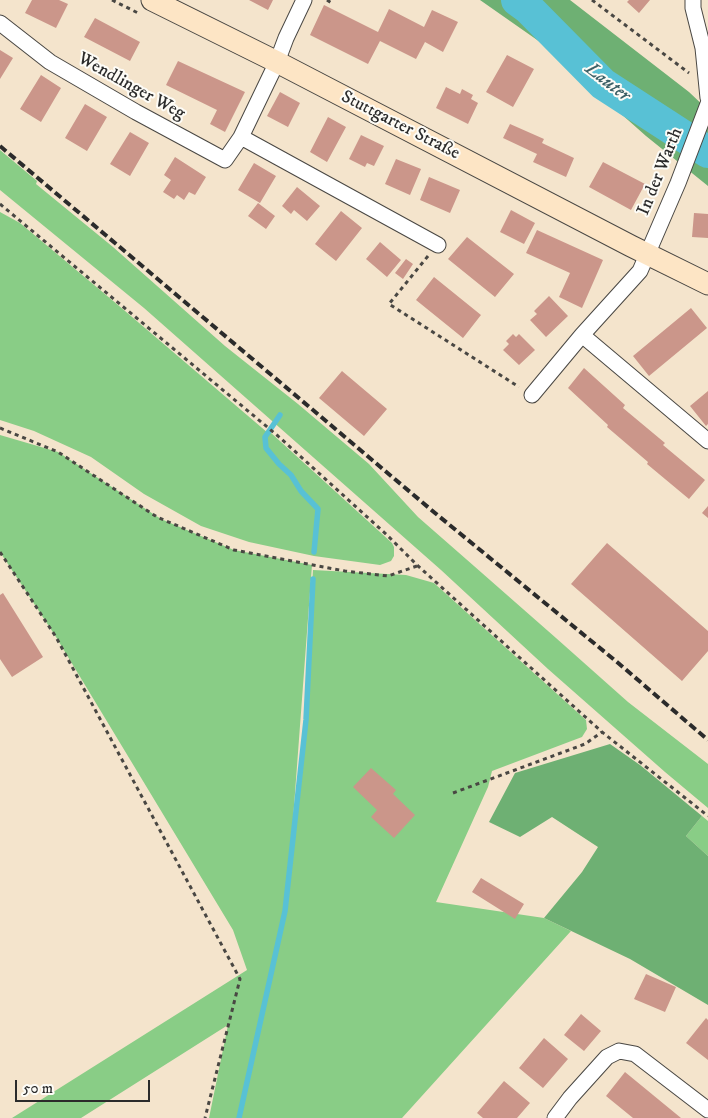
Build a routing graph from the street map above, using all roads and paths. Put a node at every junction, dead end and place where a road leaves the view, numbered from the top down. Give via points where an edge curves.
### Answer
1 (152, 0) edge
2 (304, 0) edge
3 (327, 0) edge
4 (592, 0) edge
5 (692, 0) edge
6 (334, 4) dead end
7 (0, 23) edge
8 (277, 62) junction
9 (694, 76) dead end
10 (708, 98) edge
11 (708, 104) edge
12 (241, 137) junction
13 (0, 204) edge
14 (438, 245) joint
15 (648, 254) junction
16 (708, 284) edge
17 (582, 335) junction
18 (532, 395) joint
19 (0, 428) edge
20 (708, 441) edge
21 (0, 552) edge
22 (417, 566) junction
23 (602, 732) junction
24 (453, 793) dead end
25 (708, 816) edge
26 (708, 1110) edge
27 (205, 1118) edge
28 (555, 1118) edge

1 - 8 main road, Stuttgarter Straße
2 - 8 street, Wendlinger Weg
3 - 6 path
4 - 9 path
5 - 10 street
7 - 12 street, Wendlinger Weg via 50,62 225,160
8 - 12 street, Wendlinger Weg
8 - 15 main road, Stuttgarter Straße
11 - 15 street, In der Warth
12 - 14 street
13 - 22 path via 278,436 387,534
14 - 18 path via 389,304
15 - 16 main road, Stuttgarter Straße
15 - 17 street via 640,271
17 - 18 street
17 - 20 street
19 - 22 path via 58,452 157,517 234,550 345,572 388,576
21 - 27 path via 56,637 240,979
22 - 23 path
23 - 24 path via 585,744
23 - 25 path
26 - 28 street via 635,1054 619,1051 607,1056

